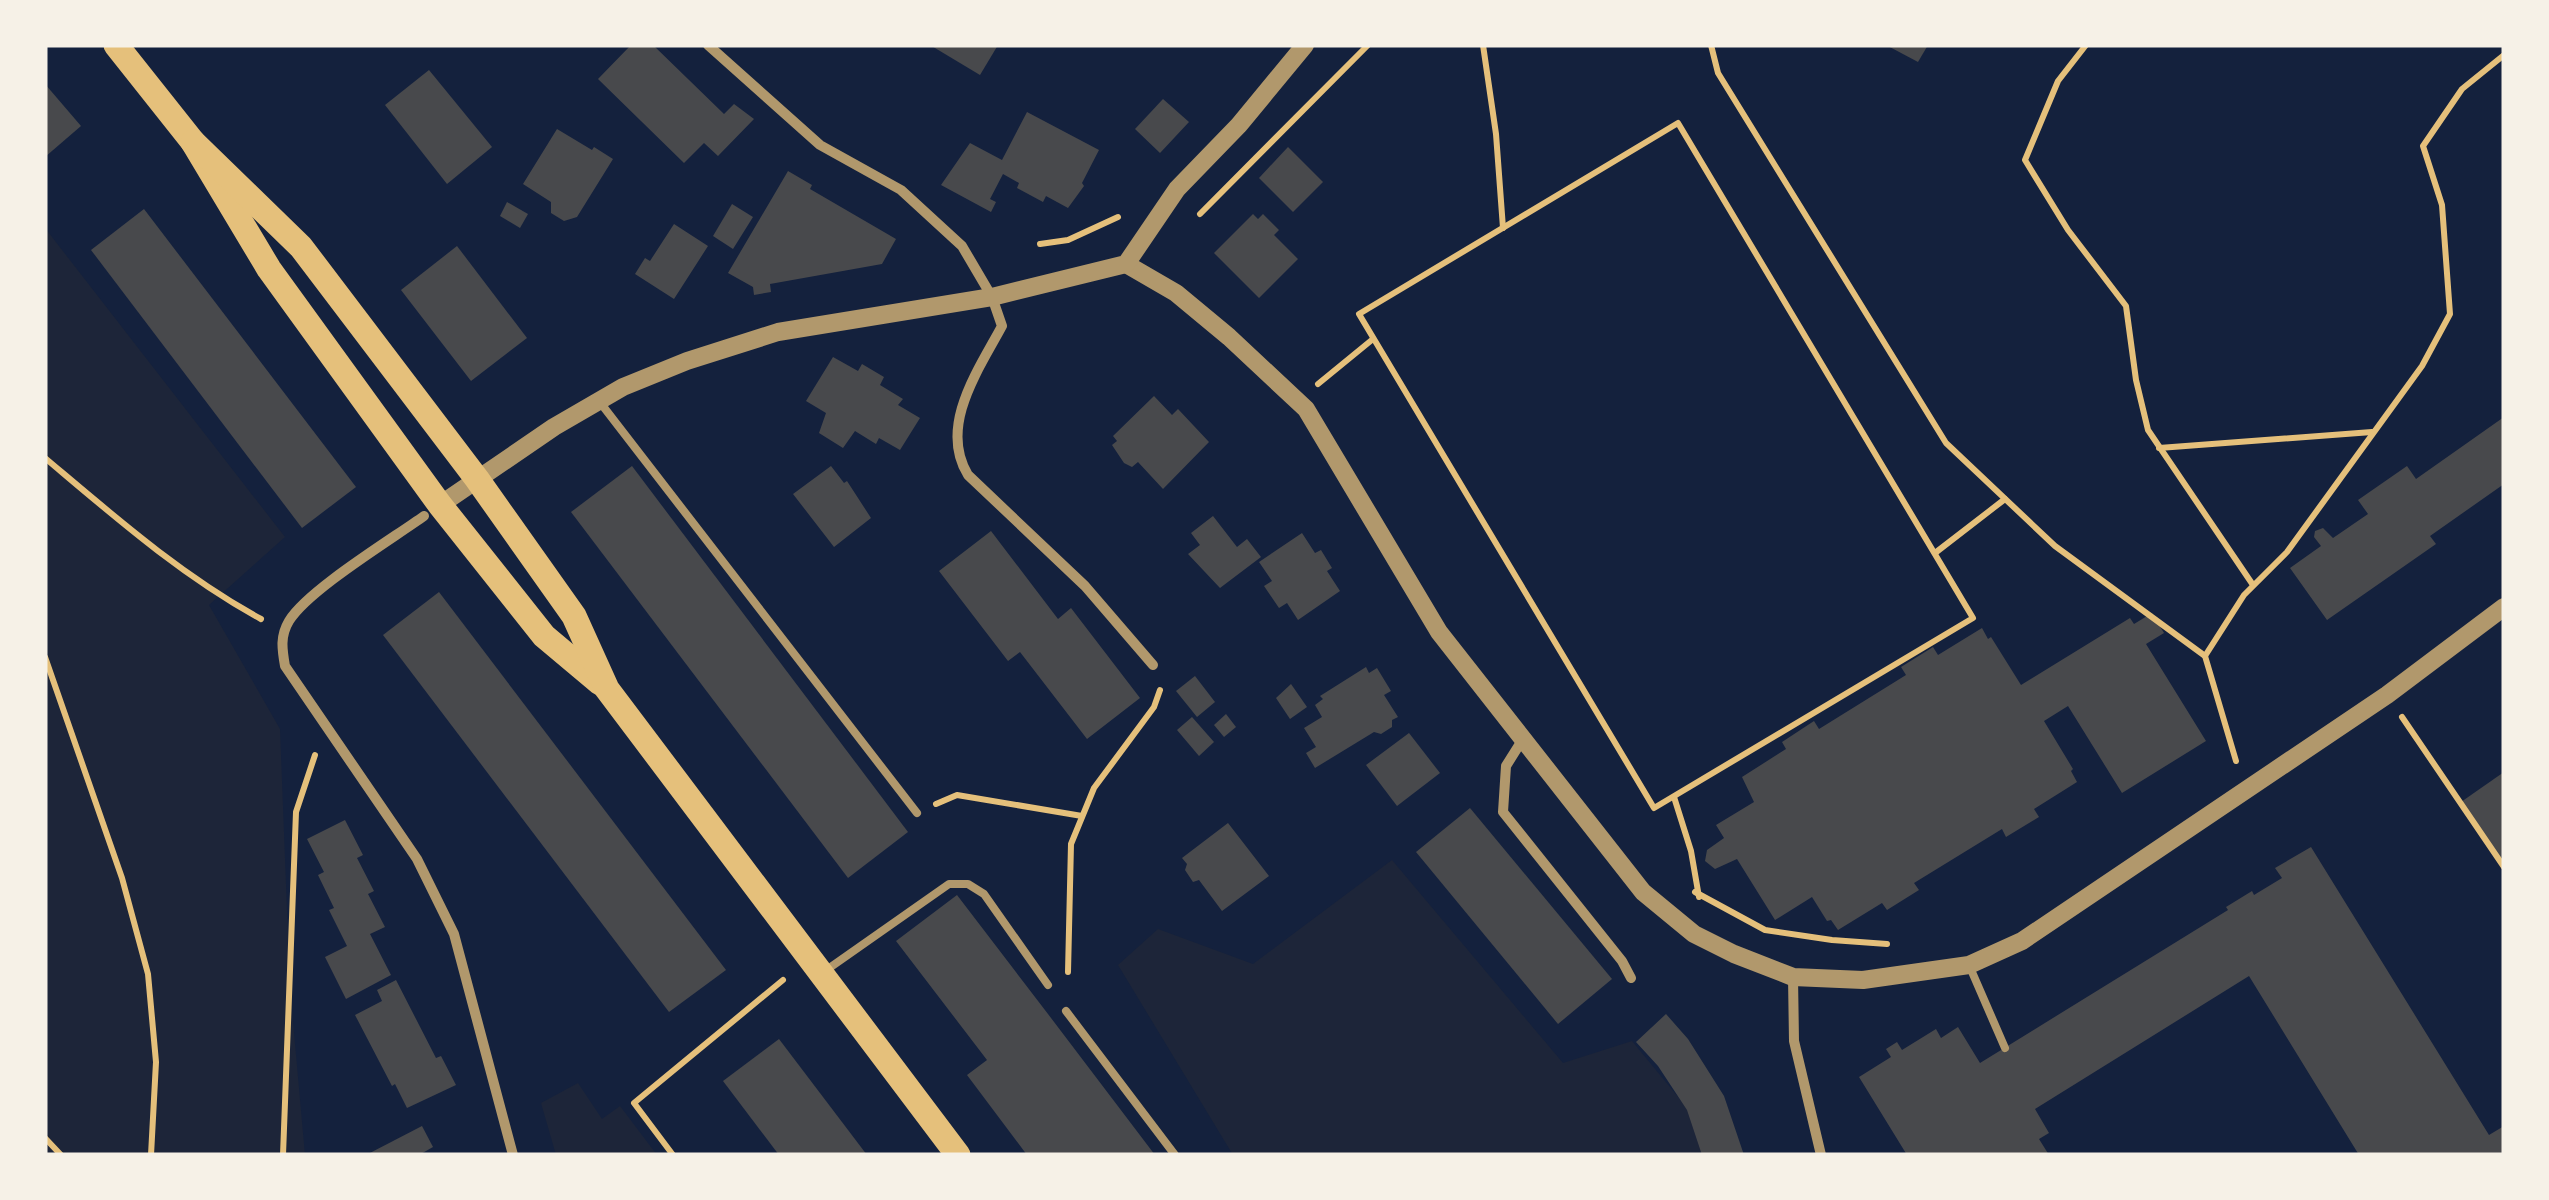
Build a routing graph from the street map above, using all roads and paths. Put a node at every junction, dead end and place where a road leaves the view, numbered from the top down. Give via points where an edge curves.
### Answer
1 (116, 45) edge
2 (708, 45) edge
3 (1305, 45) edge
4 (1368, 45) edge
5 (1483, 45) edge
6 (1711, 45) edge
7 (2086, 45) edge
8 (2504, 55) edge
9 (193, 142) junction
10 (1193, 221) dead end
11 (1503, 228) junction
12 (1126, 264) junction
13 (992, 297) junction
14 (1374, 339) junction
15 (1308, 384) dead end
16 (1318, 400) dead end
17 (599, 401) junction
18 (1297, 401) junction
19 (2373, 432) junction
20 (2159, 448) junction
21 (45, 458) edge
22 (477, 479) junction
23 (2005, 499) junction
24 (432, 511) junction
25 (1935, 554) junction
26 (2253, 585) junction
27 (2504, 607) edge
28 (284, 632) junction
29 (2205, 656) junction
30 (45, 657) edge
31 (1154, 665) joint
32 (607, 689) junction
33 (2388, 695) junction
34 (326, 722) junction
35 (1523, 739) junction
36 (2245, 790) junction
37 (1674, 797) junction
38 (917, 813) joint
39 (1082, 816) junction
40 (2504, 867) edge
41 (1685, 886) dead end
42 (1699, 894) junction
43 (1694, 934) junction
44 (1896, 944) dead end
45 (1969, 964) junction
46 (1068, 972) dead end
47 (822, 974) junction
48 (1793, 977) junction
49 (1632, 978) dead end
50 (1048, 984) dead end
51 (772, 988) dead end
52 (1066, 1011) dead end
53 (2005, 1048) dead end
54 (45, 1138) edge
55 (61, 1155) edge
56 (151, 1155) edge
57 (283, 1155) edge
58 (513, 1155) edge
59 (673, 1155) edge
60 (958, 1155) edge
61 (1175, 1155) edge
62 (1821, 1155) edge

1 - 9 main road
2 - 13 street via 820,145 901,190 962,246
3 - 12 street via 1177,189
4 - 10 path
5 - 11 path
6 - 23 path via 1718,72 1946,443
7 - 20 path via 2058,81 2025,160 2126,306 2136,380
8 - 19 path via 2462,89 2423,146 2442,205 2450,314
9 - 22 main road via 301,247
9 - 24 main road via 269,269
11 - 14 path via 1358,314
11 - 25 path via 1678,123
12 - 13 street
12 - 18 street via 1176,293
13 - 17 street via 778,332 687,361
13 - 31 street via 1002,326 964,396 961,464
14 - 18 path
14 - 37 path via 1654,808
15 - 16 path
17 - 22 street
17 - 38 lane
18 - 35 street via 1439,632
19 - 20 path
19 - 26 path via 2287,552
20 - 26 path
21 - 28 path via 158,553
22 - 24 street
22 - 32 main road via 574,616
23 - 25 path
23 - 29 path via 2054,546
24 - 28 street via 308,600
24 - 32 main road via 544,636
25 - 37 path via 1973,618
26 - 29 path
27 - 33 street
28 - 34 street via 285,666
29 - 36 path
30 - 56 path via 148,974 156,1062
31 - 39 path via 1161,687 1154,708 1094,788
32 - 47 main road
33 - 36 street
33 - 40 path
34 - 57 path via 296,812
34 - 58 street via 417,858 454,934
35 - 43 street via 1644,892
35 - 49 street via 1506,766 1503,812
36 - 45 street via 2022,941
37 - 42 path
38 - 39 path via 956,796
39 - 46 path via 1071,844
41 - 42 path
42 - 43 path
42 - 44 path via 1765,930
43 - 48 street
45 - 48 street via 1862,980
45 - 53 lane
47 - 50 lane via 949,884 968,884 984,894
47 - 60 main road
48 - 62 street via 1794,1041
51 - 59 path via 634,1102
52 - 61 lane
54 - 55 path

